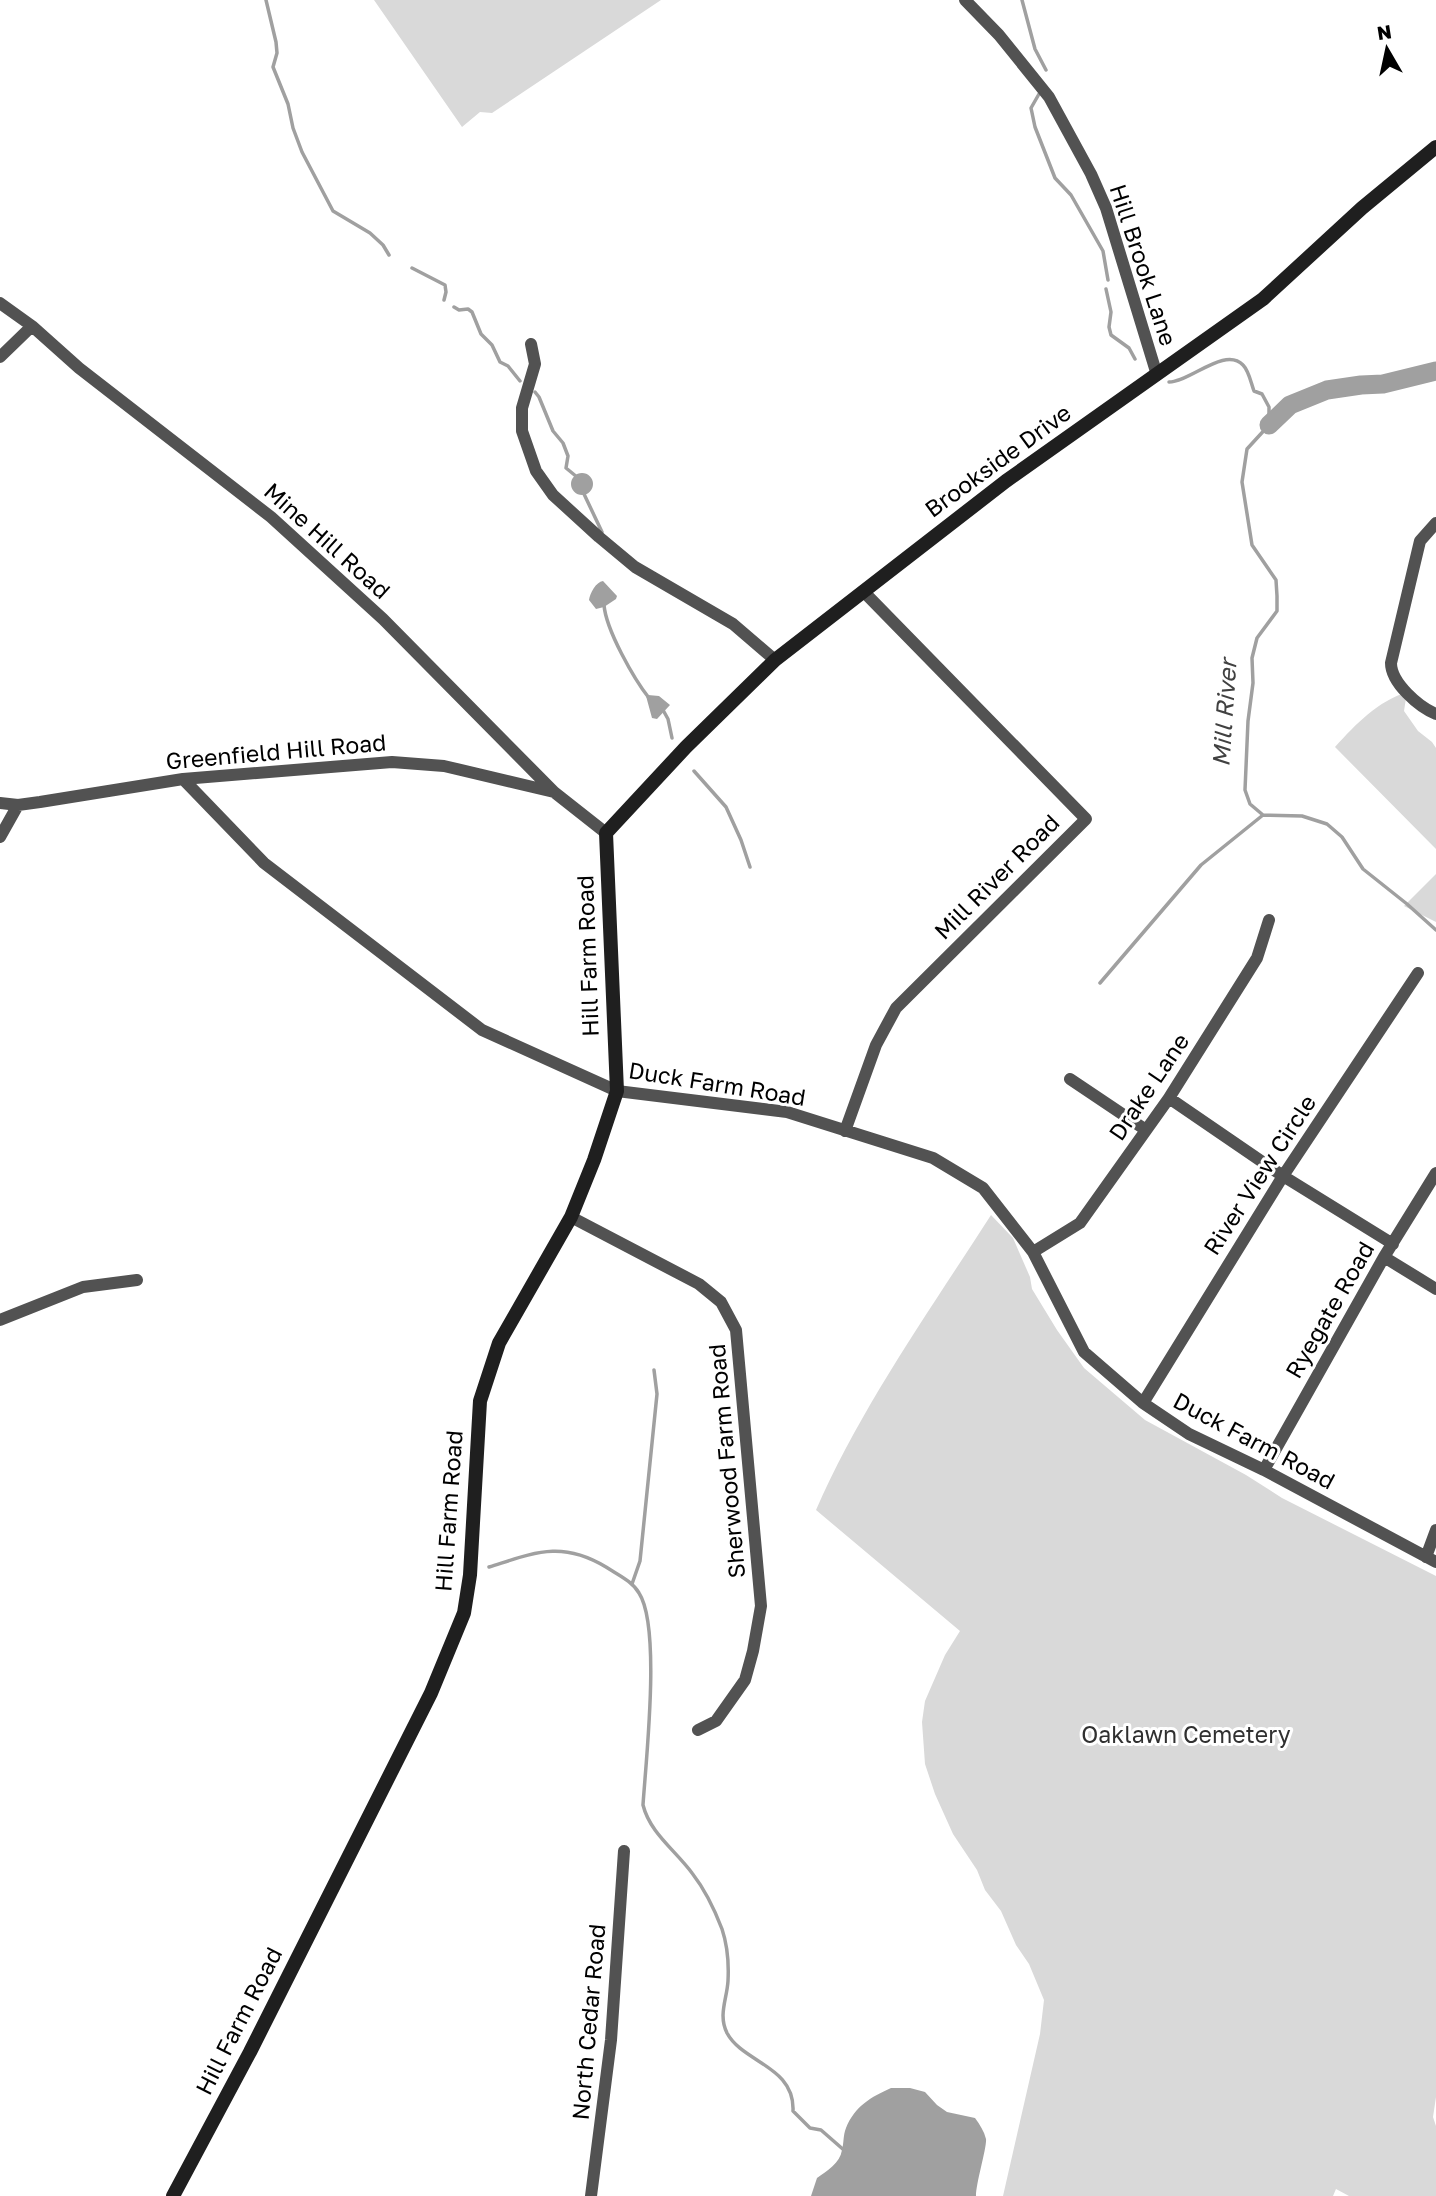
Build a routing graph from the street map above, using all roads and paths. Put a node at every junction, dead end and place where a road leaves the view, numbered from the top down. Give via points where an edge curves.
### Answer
1 (965, 0) edge
2 (1436, 147) edge
3 (0, 303) edge
4 (32, 326) junction
5 (531, 344) dead end
6 (0, 357) edge
7 (1157, 375) junction
8 (1436, 523) edge
9 (863, 591) junction
10 (775, 660) junction
11 (1436, 714) edge
12 (183, 779) junction
13 (554, 792) junction
14 (0, 803) edge
15 (18, 805) junction
16 (606, 833) junction
17 (0, 837) edge
18 (1269, 920) dead end
19 (1418, 973) dead end
20 (1070, 1079) dead end
21 (617, 1091) junction
22 (1169, 1098) junction
23 (1146, 1130) junction
24 (845, 1131) junction
25 (1436, 1173) edge
26 (1283, 1176) junction
27 (571, 1217) junction
28 (1393, 1244) junction
29 (1033, 1252) junction
30 (1384, 1257) junction
31 (137, 1280) dead end
32 (1436, 1289) edge
33 (0, 1320) edge
34 (1143, 1403) junction
35 (1264, 1470) junction
36 (1436, 1530) edge
37 (1431, 1560) edge
38 (698, 1730) dead end
39 (624, 1851) dead end
40 (173, 2196) edge
41 (591, 2196) edge

1 - 7 street, Hill Brook Lane via 1049,97 1091,174 1106,208
2 - 7 main road, Brookside Drive via 1263,299
3 - 4 street, Mine Hill Road
4 - 6 street
4 - 13 street, Mine Hill Road via 271,517 383,619
5 - 10 street via 535,364 522,408 522,431 536,471 554,495 635,567 733,624
7 - 9 main road, Brookside Drive via 1006,481
8 - 11 street via 1420,541 1391,663 1396,680
9 - 10 main road, Brookside Drive
9 - 24 street, Mill River Road via 1086,819 896,1008 876,1045
10 - 16 main road, Brookside Drive
12 - 13 street, Greenfield Hill Road via 392,762 444,766
12 - 15 street, Greenfield Hill Road
12 - 21 street, Duck Farm Road via 264,863 482,1030
13 - 16 street, Mine Hill Road
14 - 15 street, Greenfield Hill Road
15 - 17 street
16 - 21 main road, Hill Farm Road
18 - 22 street, Drake Lane via 1257,958
19 - 26 street, River View Circle
20 - 23 street
21 - 24 street, Duck Farm Road via 787,1112
21 - 27 main road, Hill Farm Road
22 - 23 street, Drake Lane
22 - 26 street
23 - 29 street, Drake Lane via 1080,1223
24 - 29 street, Duck Farm Road via 933,1158 983,1188
25 - 28 street, Ryegate Road
26 - 28 street
26 - 34 street, River View Circle
27 - 38 street, Sherwood Farm Road via 699,1284 721,1302 736,1330 761,1606 745,1680 716,1721
27 - 40 main road, Hill Farm Road via 499,1343 480,1401 464,1613 431,1693
28 - 30 street, Ryegate Road
29 - 34 street, Duck Farm Road via 1084,1352
30 - 32 street
30 - 35 street, Ryegate Road
31 - 33 street via 83,1287
34 - 35 street, Duck Farm Road via 1189,1434
35 - 37 street, Duck Farm Road
36 - 37 street
39 - 41 street, North Cedar Road via 608,2076

